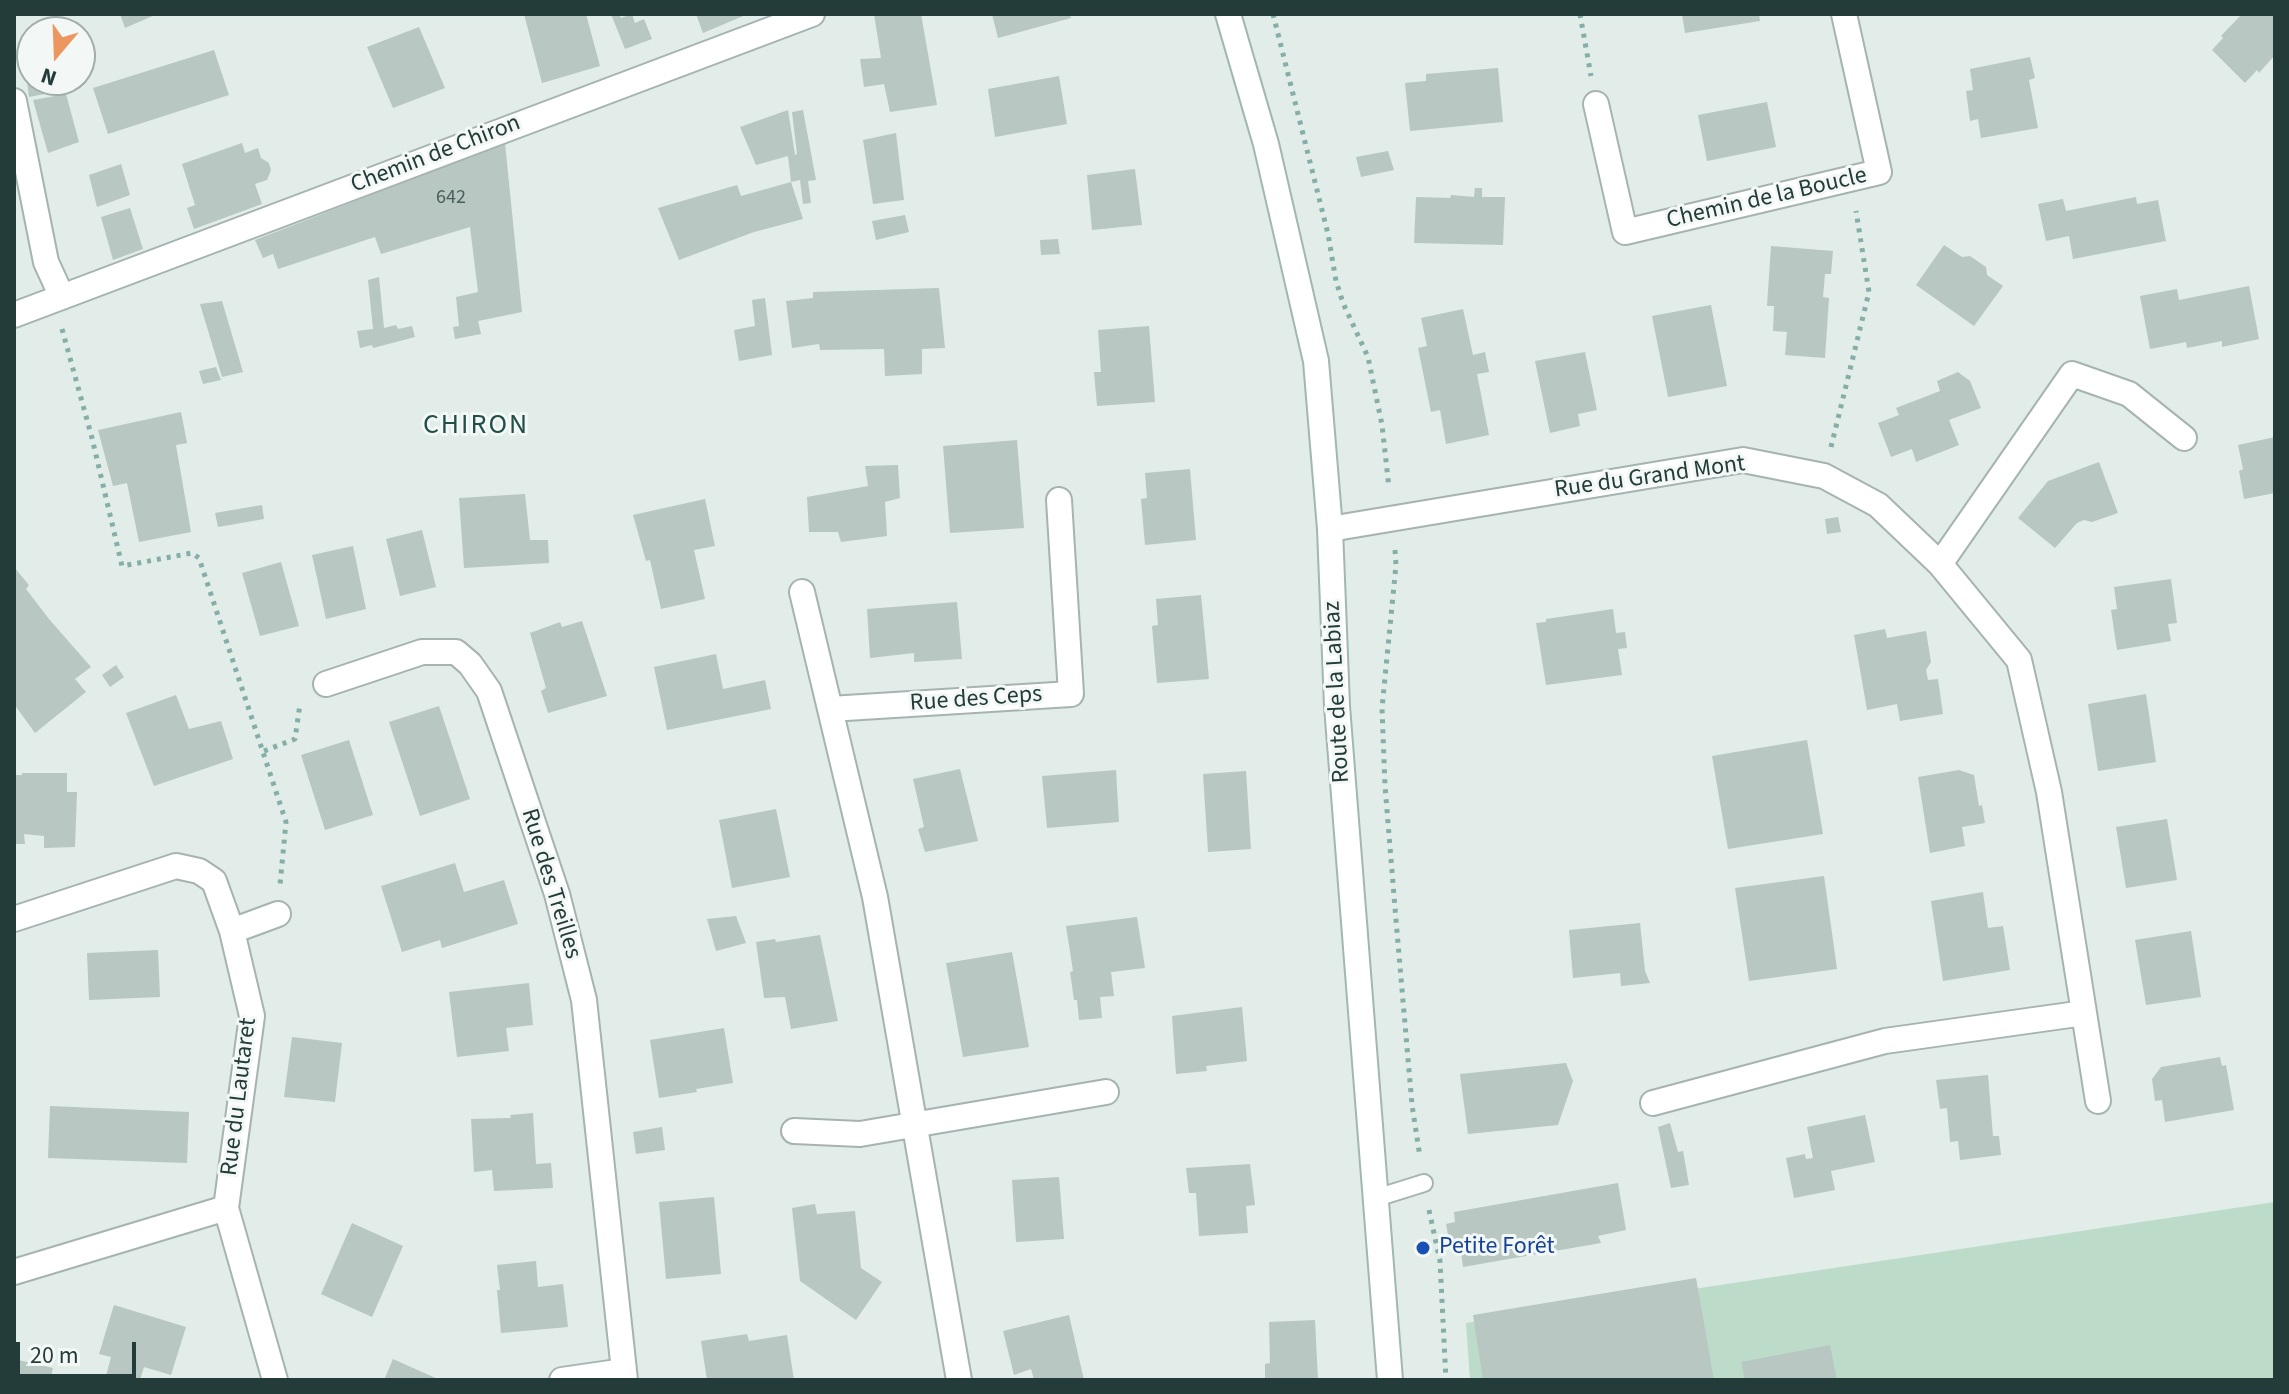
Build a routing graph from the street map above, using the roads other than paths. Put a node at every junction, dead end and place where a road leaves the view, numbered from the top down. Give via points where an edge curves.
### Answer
1 (812, 14) edge
2 (1228, 14) edge
3 (1844, 14) edge
4 (14, 101) edge
5 (1596, 104) road end
6 (58, 298) junction
7 (14, 315) edge
8 (2184, 438) dead end
9 (1059, 500) dead end
10 (1330, 529) junction
11 (1940, 564) junction
12 (802, 592) dead end
13 (326, 684) road end
14 (830, 709) junction
15 (278, 914) road end
16 (14, 919) edge
17 (232, 931) junction
18 (2084, 1013) junction
19 (1106, 1092) dead end
20 (2098, 1101) dead end
21 (1653, 1103) dead end
22 (916, 1123) junction
23 (794, 1131) dead end
24 (1424, 1183) road end
25 (1376, 1198) junction
26 (226, 1208) junction
27 (14, 1272) edge
28 (624, 1375) edge
29 (275, 1380) edge
30 (562, 1380) edge
31 (959, 1380) edge
32 (1390, 1380) edge

1 - 6 street, Chemin de Chiron
2 - 10 street, Route de la Labiaz via 1266,144 1316,361
3 - 5 street, Chemin de la Boucle via 1879,172 1625,232
4 - 6 street
6 - 7 street, Chemin de Chiron
8 - 11 street via 2129,394 2072,374
9 - 14 street, Rue des Ceps via 1071,694
10 - 11 street, Rue du Grand Mont via 1743,460 1824,476 1878,505
10 - 25 street, Route de la Labiaz via 1337,706
11 - 18 street, Rue du Grand Mont via 2019,660 2049,792
12 - 14 street
13 - 28 street, Rue des Treilles via 422,652 456,652 489,691 557,894 584,1000
14 - 22 street via 875,897
15 - 17 street
16 - 17 street, Rue du Lautaret via 176,866 214,881
17 - 26 street, Rue du Lautaret via 252,1016
18 - 20 street, Rue du Grand Mont
18 - 21 street via 1885,1041
19 - 22 street
22 - 23 street via 860,1134
22 - 31 street
24 - 25 lane
25 - 32 street, Route de la Labiaz
26 - 27 street
26 - 29 street, Rue du Lautaret
28 - 30 street, Rue des Treilles

